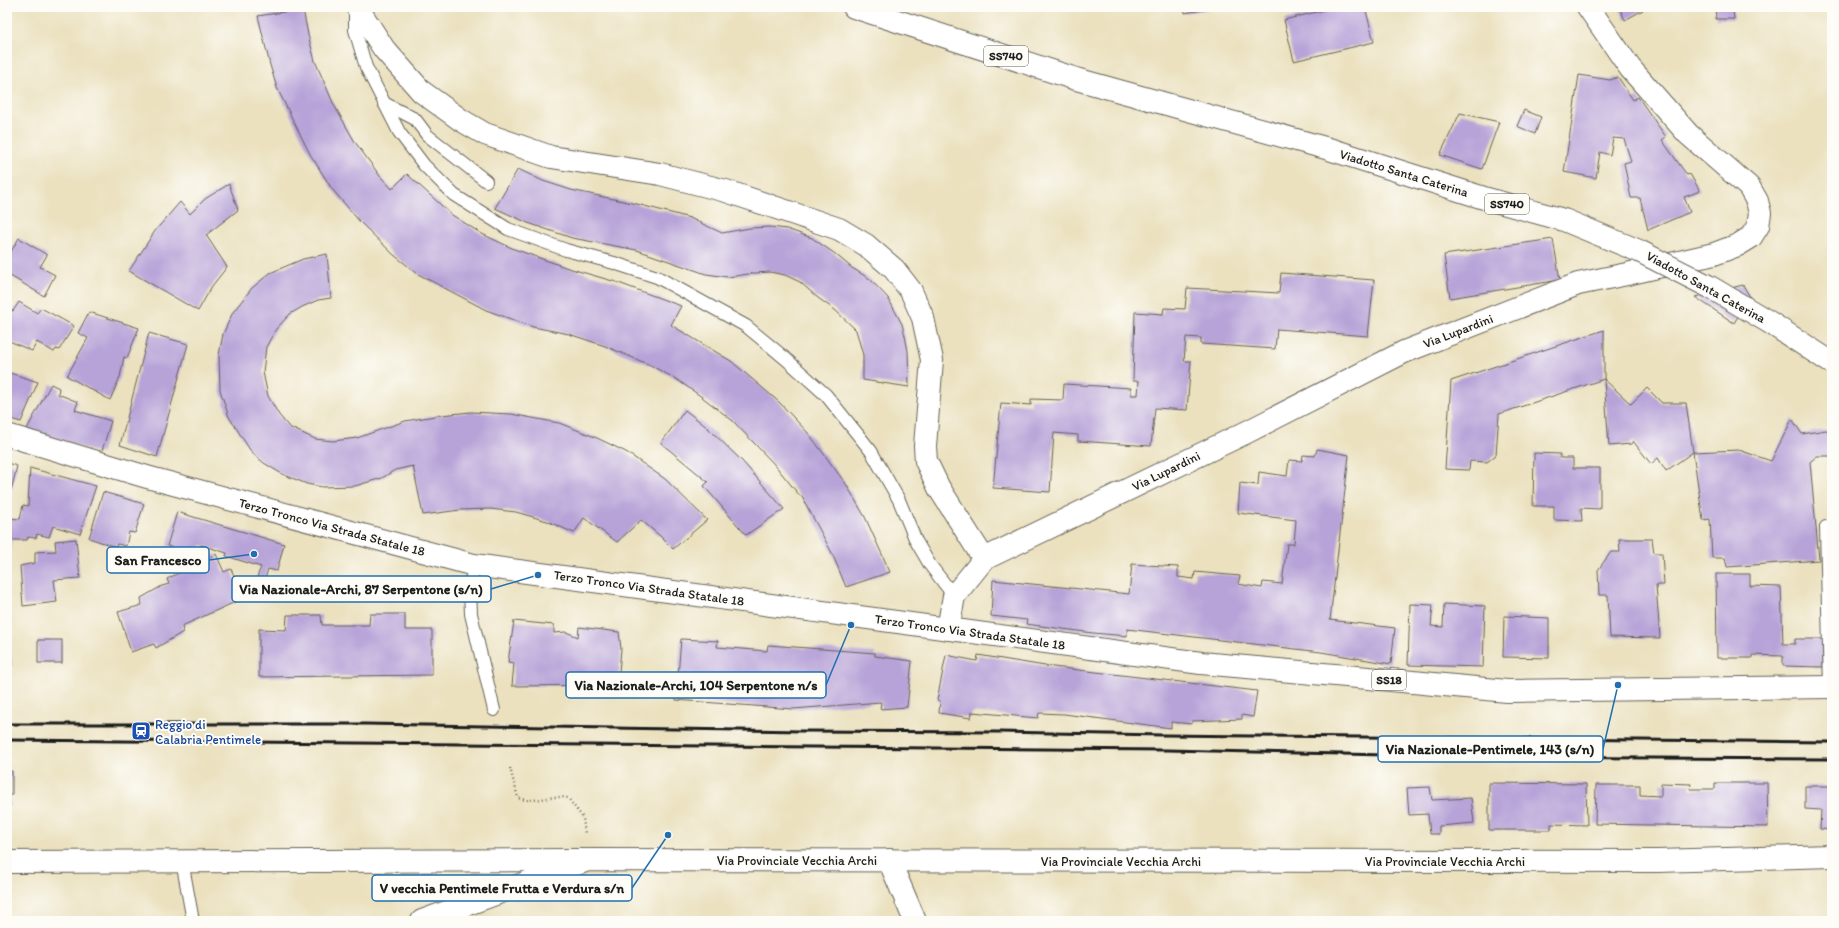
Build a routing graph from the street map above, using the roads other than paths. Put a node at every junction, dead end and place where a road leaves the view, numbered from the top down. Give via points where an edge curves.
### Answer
1 (356, 7) edge
2 (854, 7) edge
3 (1588, 7) edge
4 (384, 103) junction
5 (486, 181) dead end
6 (1832, 363) edge
7 (7, 435) edge
8 (1832, 527) edge
9 (984, 559) junction
10 (474, 565) junction
11 (954, 596) junction
12 (948, 629) junction
13 (1831, 687) edge
14 (494, 710) dead end
15 (1832, 856) edge
16 (588, 860) junction
17 (889, 860) junction
18 (182, 861) junction
19 (9, 864) edge
20 (192, 921) edge
21 (422, 921) edge
22 (915, 921) edge

1 - 4 lane via 357,38 366,67
1 - 9 street via 384,49 422,92 485,134 551,158 660,174 726,191 839,230 866,244 894,269 911,291 923,318 932,360 926,461 939,488
2 - 6 street, Viadotto Santa Caterina / SS740, bridge via 1076,79 1329,149 1484,198 1564,220 1638,251 1710,287
3 - 9 street, Via Lupardini via 1630,68 1688,134 1749,187 1760,213 1758,226 1751,237 1738,246 1714,254 1578,284 1404,352 1247,432
4 - 5 lane via 415,119 427,135
4 - 11 lane via 399,132 424,165 454,195 488,218 508,229 566,250 657,277 746,326 786,359 826,395 871,451 900,500 916,541 930,565
7 - 10 street, Terzo Tronco Via Strada Statale 18 / SS18 via 147,477
8 - 13 lane via 1826,527
9 - 11 street, Via Lupardini
10 - 12 street, Terzo Tronco Via Strada Statale 18 / SS18
10 - 14 lane via 470,588 471,614
11 - 12 street, Via Lupardini
12 - 13 street, Terzo Tronco Via Strada Statale 18 / SS18 via 1200,663 1507,691
15 - 17 street, Via Provinciale Vecchia Archi via 1658,861
16 - 17 street, Via Provinciale Vecchia Archi
16 - 18 street
16 - 21 street, Via Provinciale Vecchia Archi
17 - 22 street
18 - 19 street
18 - 20 lane

